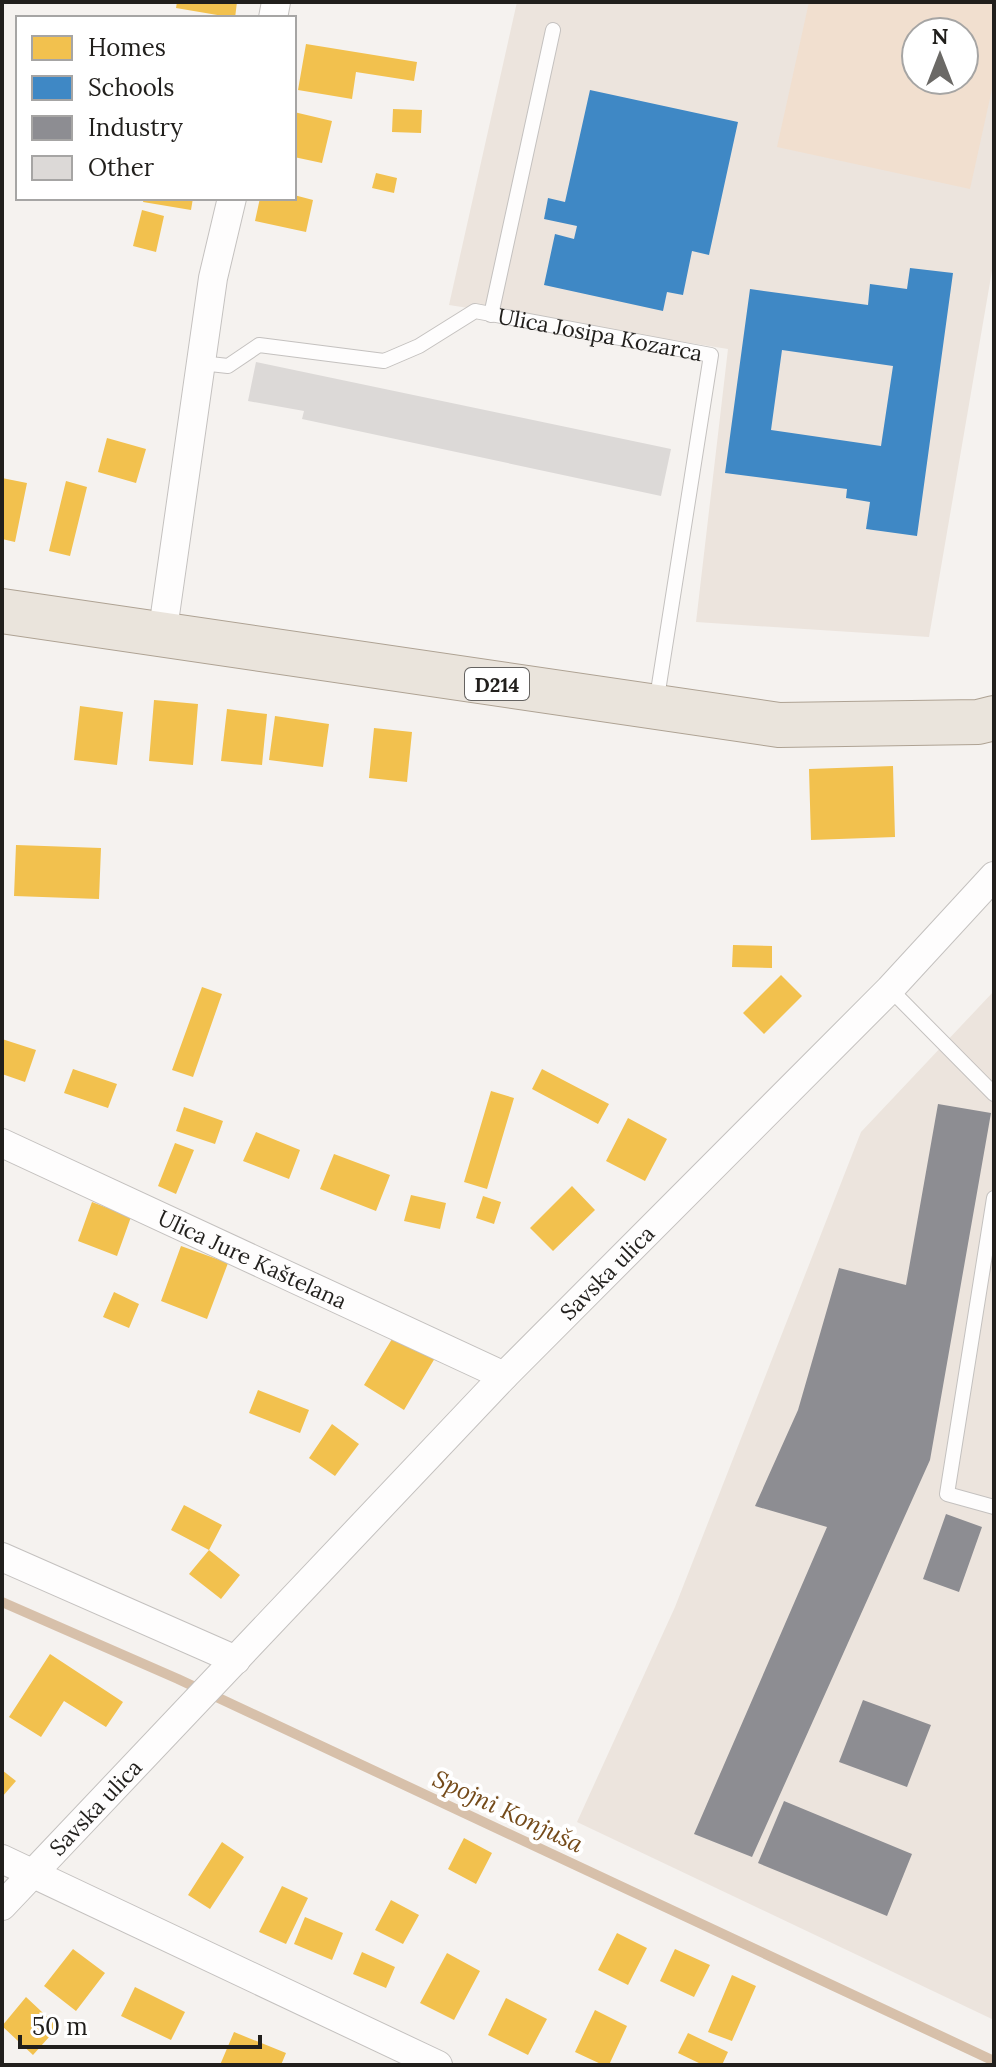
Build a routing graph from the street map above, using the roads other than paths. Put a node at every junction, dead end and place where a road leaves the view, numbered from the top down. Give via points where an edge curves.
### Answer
1 (553, 30) dead end
2 (232, 200) edge
3 (491, 315) junction
4 (201, 363) junction
5 (2, 611) edge
6 (162, 636) junction
7 (656, 707) junction
8 (994, 718) edge
9 (994, 876) edge
10 (890, 989) junction
11 (994, 1094) edge
12 (2, 1143) edge
13 (994, 1198) edge
14 (504, 1376) junction
15 (994, 1507) edge
16 (2, 1557) edge
17 (230, 1666) junction
18 (2, 1859) edge
19 (32, 1872) junction
20 (2, 1906) edge
21 (438, 2065) edge

1 - 3 lane
2 - 4 street
3 - 4 lane, Ulica Josipa Kozarca via 475,311 384,361 259,345 228,366
3 - 7 lane, Ulica Josipa Kozarca via 711,355
4 - 6 street
5 - 6 main road, D214
6 - 7 main road, D214
7 - 8 main road, D214 via 779,725
9 - 10 street, Savska ulica
10 - 11 lane
10 - 14 street, Savska ulica
12 - 14 street, Ulica Jure Kaštelana
13 - 15 lane via 947,1494
14 - 17 street, Savska ulica
16 - 17 street
17 - 19 street, Savska ulica
18 - 19 street
19 - 20 street, Savska ulica
19 - 21 street

